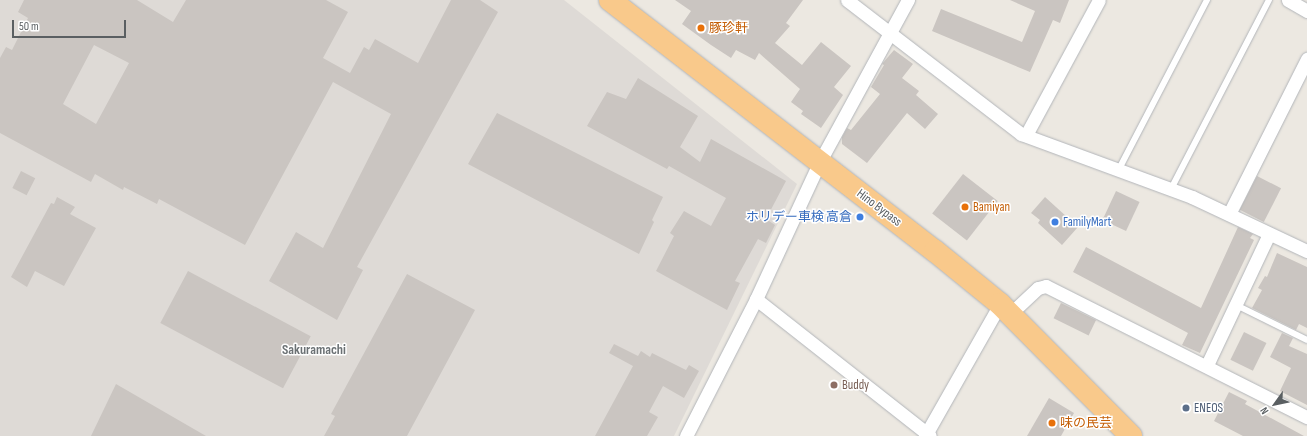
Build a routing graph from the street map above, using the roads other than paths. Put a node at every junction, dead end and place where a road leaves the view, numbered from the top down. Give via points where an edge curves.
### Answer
1 (610, 0) edge
2 (847, 0) edge
3 (908, 0) edge
4 (1100, 0) edge
5 (1207, 0) edge
6 (1270, 0) edge
7 (1288, 0) edge
8 (1307, 11) edge
9 (890, 34) junction
10 (1307, 59) edge
11 (1026, 136) junction
12 (819, 163) junction
13 (1119, 169) junction
14 (1172, 189) junction
15 (1229, 214) junction
16 (1270, 234) junction
17 (1307, 251) edge
18 (756, 299) junction
19 (1236, 305) junction
20 (1005, 309) junction
21 (1307, 340) edge
22 (1207, 365) junction
23 (1307, 417) edge
24 (692, 434) edge
25 (927, 435) edge
26 (1131, 436) edge

1 - 12 highway, Hino Bypass
2 - 9 street
3 - 9 street
4 - 11 street
5 - 13 lane
6 - 14 lane
7 - 8 street
9 - 11 street
9 - 12 street
10 - 15 street
11 - 13 street
12 - 18 street
12 - 20 highway, Hino Bypass
13 - 14 street
14 - 15 street
15 - 16 street
16 - 17 street
16 - 19 street
18 - 24 street
18 - 25 street
19 - 21 lane
19 - 22 street
20 - 22 street via 1038,288 1046,286
20 - 25 street
20 - 26 highway, Hino Bypass
22 - 23 street

